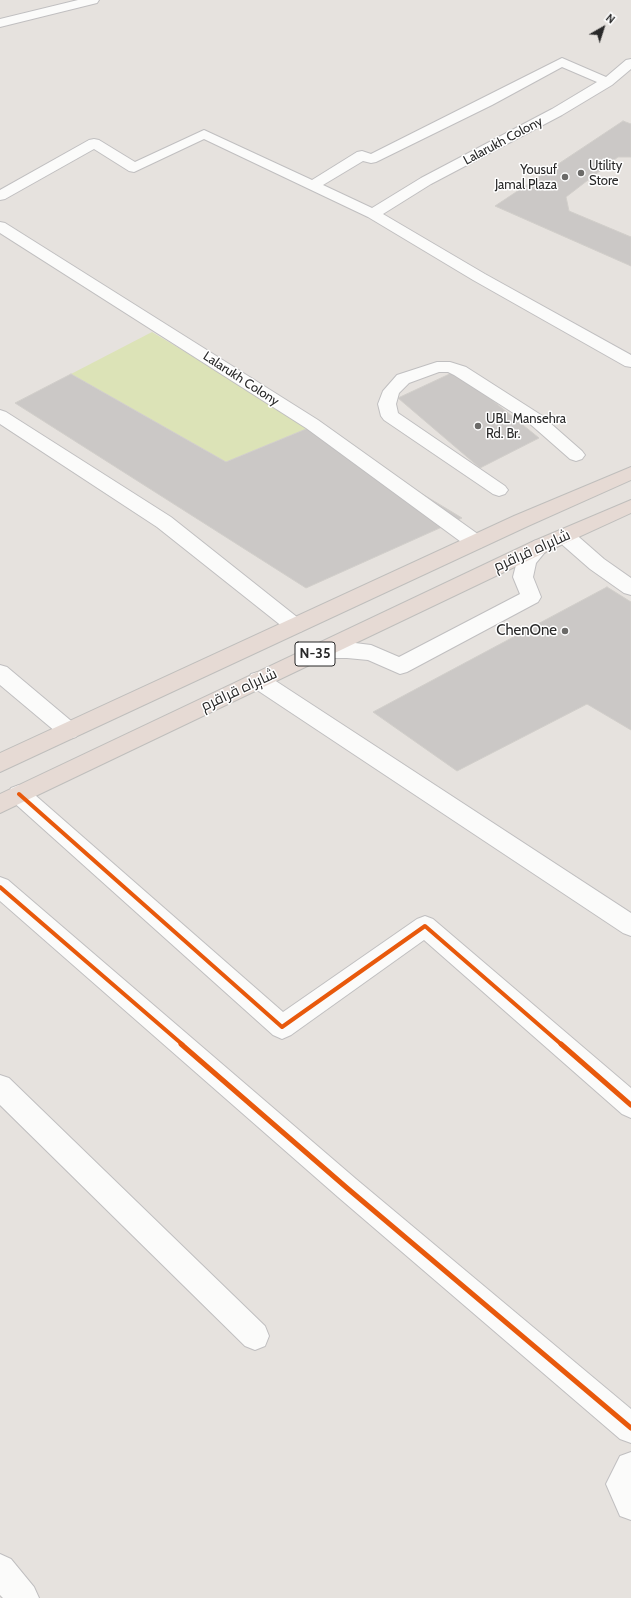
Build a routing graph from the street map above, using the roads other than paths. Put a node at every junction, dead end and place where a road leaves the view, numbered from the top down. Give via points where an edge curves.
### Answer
1 (92, 0) edge
2 (0, 23) edge
3 (631, 64) edge
4 (607, 82) junction
5 (313, 185) junction
6 (0, 196) edge
7 (373, 214) junction
8 (0, 226) edge
9 (631, 362) edge
10 (0, 416) edge
11 (576, 456) dead end
12 (631, 473) edge
13 (499, 490) dead end
14 (631, 506) edge
15 (565, 536) junction
16 (475, 542) junction
17 (540, 546) junction
18 (631, 588) edge
19 (295, 626) junction
20 (323, 650) junction
21 (0, 673) edge
22 (258, 680) junction
23 (69, 731) junction
24 (0, 763) edge
25 (10, 799) edge
26 (0, 887) edge
27 (631, 926) edge
28 (0, 1087) edge
29 (631, 1105) edge
30 (255, 1336) dead end
31 (631, 1428) edge
32 (631, 1467) edge
33 (631, 1505) edge
34 (0, 1570) edge
35 (23, 1598) edge

1 - 2 street
3 - 4 street, Lalarukh Colony
4 - 5 street via 562,62 371,159 362,155
4 - 7 street, Lalarukh Colony via 557,112 426,181
5 - 6 street via 204,134 134,168 94,143
5 - 7 street
7 - 9 street
8 - 16 street, Lalarukh Colony via 312,424
10 - 19 street via 164,522
11 - 13 street via 535,419 460,371 450,367 437,367 403,379 391,391 387,404 390,416
12 - 16 highway, شاہراہ قراقرم / N-35
14 - 15 highway, شاہراہ قراقرم / N-35
15 - 17 highway, شاہراہ قراقرم / N-35
15 - 18 street via 597,564
16 - 19 highway, شاہراہ قراقرم / N-35
17 - 20 highway, شاہراہ قراقرم / N-35
17 - 20 street via 527,561 523,577 531,597 400,666 371,653
19 - 23 highway, شاہراہ قراقرم / N-35
20 - 22 highway, شاہراہ قراقرم / N-35
21 - 23 street
22 - 25 highway, شاہراہ قراقرم / N-35
22 - 27 street
23 - 24 highway, شاہراہ قراقرم / N-35
25 - 29 street via 282,1027 425,926
26 - 31 street via 347,1188
28 - 30 street
32 - 33 street via 621,1484
34 - 35 street

